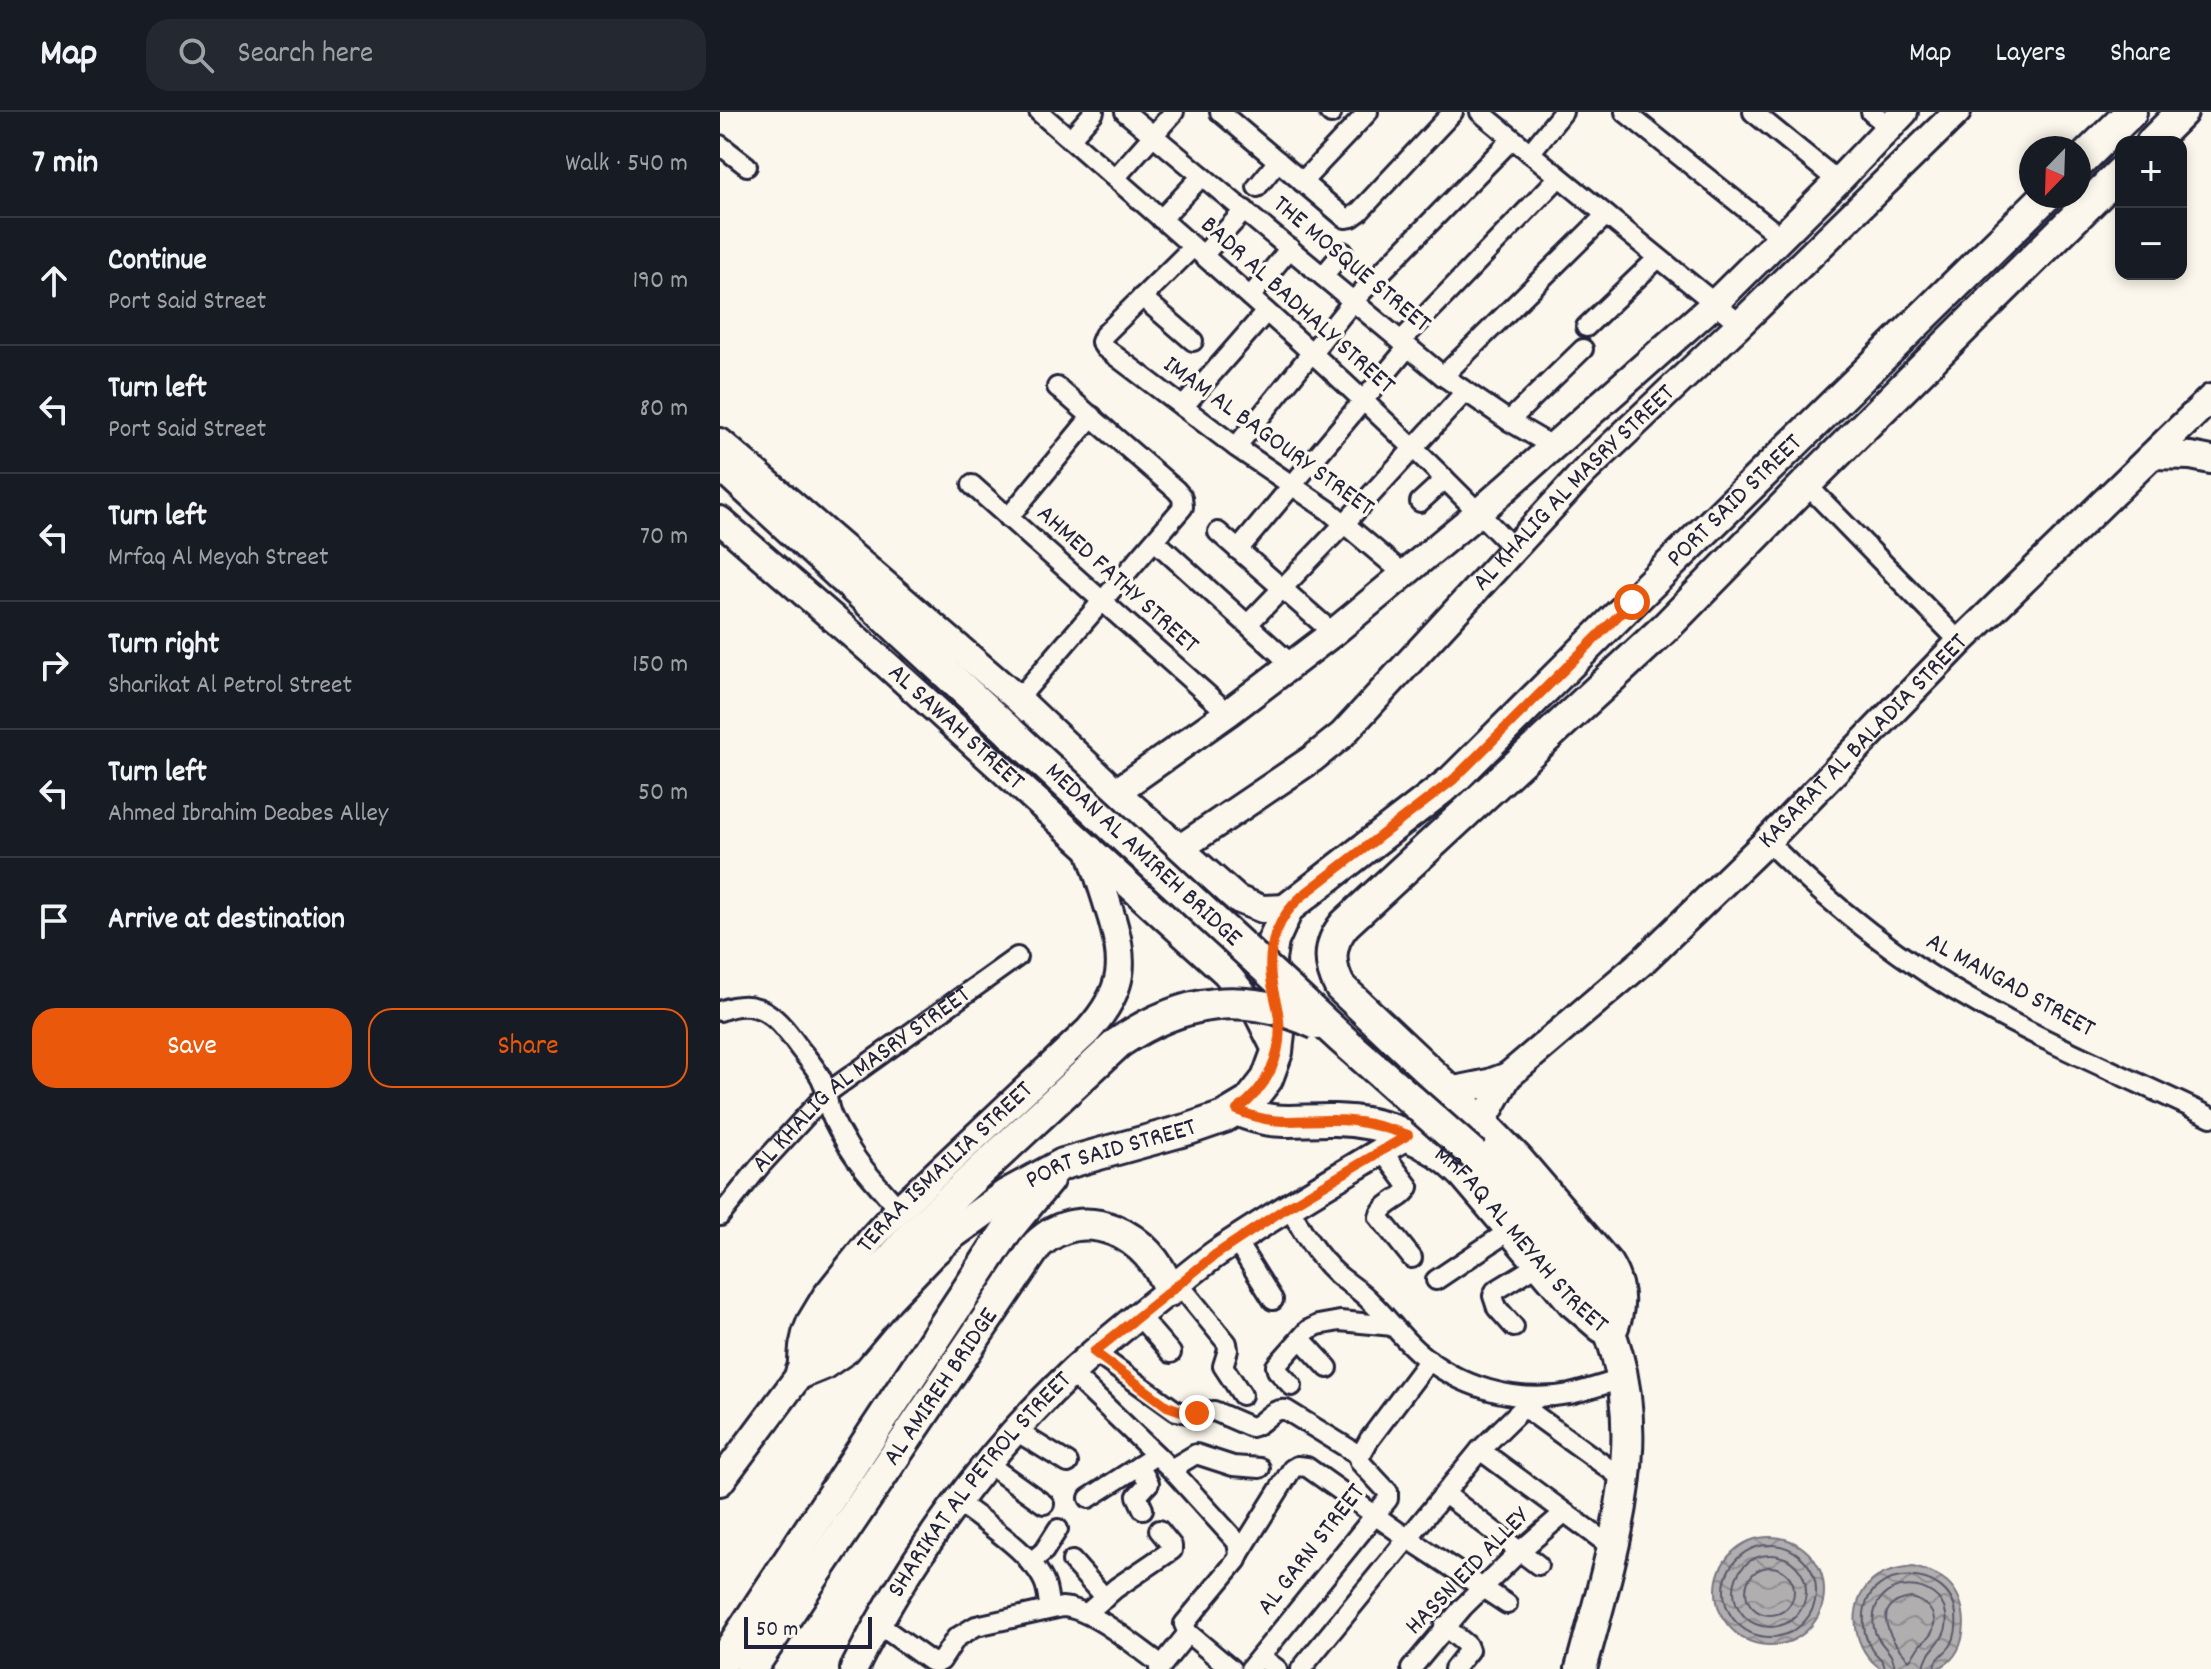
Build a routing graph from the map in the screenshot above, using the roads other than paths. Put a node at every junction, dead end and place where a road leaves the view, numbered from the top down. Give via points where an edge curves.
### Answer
1 (1039, 112) edge
2 (1094, 112) edge
3 (1125, 112) edge
4 (1174, 112) edge
5 (1220, 112) edge
6 (1368, 112) edge
7 (1453, 112) edge
8 (1480, 112) edge
9 (1563, 112) edge
10 (1625, 112) edge
11 (1753, 112) edge
12 (1957, 112) edge
13 (2131, 112) edge
14 (2182, 112) edge
15 (1888, 117) edge
16 (1153, 135) junction
17 (2158, 136) edge
18 (1070, 139) junction
19 (1512, 139) junction
20 (720, 145) edge
21 (2091, 151) edge
22 (1530, 153) junction
23 (1278, 161) junction
24 (747, 166) dead end
25 (1202, 176) junction
26 (1559, 177) junction
27 (1115, 178) junction
28 (2115, 178) edge
29 (1838, 181) junction
30 (1302, 182) junction
31 (1257, 187) dead end
32 (2034, 208) edge
33 (1245, 210) junction
34 (1606, 215) junction
35 (1161, 219) junction
36 (1782, 238) junction
37 (1290, 248) junction
38 (1198, 251) junction
39 (1343, 252) dead end
40 (1658, 258) junction
41 (1323, 276) junction
42 (1142, 297) junction
43 (1250, 297) junction
44 (1353, 301) junction
45 (1714, 304) junction
46 (1266, 312) junction
47 (1740, 324) junction
48 (1586, 327) dead end
49 (1193, 341) dead end
50 (1405, 344) junction
51 (1583, 349) dead end
52 (1312, 352) junction
53 (1443, 376) junction
54 (1057, 387) dead end
55 (1465, 392) junction
56 (2211, 398) edge
57 (1363, 401) junction
58 (1183, 407) junction
59 (1092, 416) junction
60 (1509, 421) junction
61 (720, 442) edge
62 (1552, 446) junction
63 (1236, 447) junction
64 (1413, 447) junction
65 (2153, 455) junction
66 (2211, 460) edge
67 (720, 464) edge
68 (1445, 479) junction
69 (1806, 484) junction
70 (972, 485) dead end
71 (1291, 486) junction
72 (1420, 502) dead end
73 (1479, 512) junction
74 (1008, 518) junction
75 (720, 520) edge
76 (1345, 523) junction
77 (1218, 532) dead end
78 (1155, 541) junction
79 (1513, 548) junction
80 (1238, 550) junction
81 (1404, 574) junction
82 (1281, 588) junction
83 (1103, 602) junction
84 (1632, 602) junction
85 (1248, 624) junction
86 (1666, 627) junction
87 (1333, 633) junction
88 (1594, 640) junction
89 (1960, 642) junction
90 (1291, 664) junction
91 (1627, 664) junction
92 (1018, 699) junction
93 (1228, 713) junction
94 (1116, 792) junction
95 (1767, 841) junction
96 (1090, 849) junction
97 (1179, 849) junction
98 (1237, 899) junction
99 (1288, 908) junction
100 (1187, 937) junction
101 (1017, 957) dead end
102 (720, 1011) edge
103 (1342, 1039) junction
104 (1277, 1052) junction
105 (1508, 1076) junction
106 (1450, 1091) junction
107 (827, 1093) junction
108 (1237, 1110) junction
109 (2211, 1117) edge
110 (1482, 1123) junction
111 (1408, 1135) junction
112 (1382, 1151) junction
113 (1063, 1164) junction
114 (1289, 1206) junction
115 (899, 1209) junction
116 (720, 1216) edge
117 (1512, 1229) junction
118 (1236, 1241) junction
119 (1412, 1258) dead end
120 (1541, 1263) junction
121 (1436, 1280) dead end
122 (1173, 1287) junction
123 (1273, 1300) dead end
124 (1138, 1315) junction
125 (1393, 1326) junction
126 (1514, 1327) dead end
127 (1610, 1333) junction
128 (1301, 1339) junction
129 (1094, 1352) junction
130 (1171, 1353) dead end
131 (1429, 1360) junction
132 (1328, 1368) dead end
133 (801, 1373) junction
134 (1071, 1373) junction
135 (1622, 1379) junction
136 (1292, 1386) dead end
137 (1242, 1395) dead end
138 (1531, 1402) junction
139 (1016, 1431) junction
140 (1480, 1450) junction
141 (1156, 1455) junction
142 (1359, 1455) junction
143 (1068, 1463) dead end
144 (988, 1464) junction
145 (1139, 1466) junction
146 (1260, 1468) dead end
147 (1171, 1469) junction
148 (1626, 1481) junction
149 (720, 1482) edge
150 (1445, 1494) junction
151 (1089, 1498) dead end
152 (958, 1502) junction
153 (1044, 1504) dead end
154 (1143, 1509) dead end
155 (1564, 1513) junction
156 (1376, 1515) junction
157 (1058, 1529) dead end
158 (1159, 1530) dead end
159 (1407, 1538) junction
160 (1613, 1548) junction
161 (1520, 1551) junction
162 (1239, 1554) junction
163 (1072, 1561) dead end
164 (1030, 1563) junction
165 (1538, 1565) dead end
166 (1482, 1587) junction
167 (1105, 1598) junction
168 (1507, 1604) dead end
169 (1050, 1609) junction
170 (1087, 1613) junction
171 (764, 1622) junction
172 (878, 1624) junction
173 (1444, 1626) junction
174 (1188, 1633) junction
175 (1255, 1663) edge
176 (720, 1665) edge
177 (943, 1665) edge
178 (1160, 1667) edge
179 (751, 1669) edge
180 (854, 1669) edge
181 (1231, 1669) edge
182 (1277, 1669) edge
183 (1301, 1669) edge
184 (1411, 1669) edge
185 (1454, 1669) edge
186 (1581, 1669) edge

1 - 18 street, BADR AL BADHALY STREET
2 - 18 street
3 - 16 street, THE MOSQUE STREET
4 - 16 street
5 - 23 street
6 - 30 street
7 - 30 street via 1352,217 1345,218
8 - 19 street
9 - 22 street
10 - 36 street
11 - 29 street
12 - 47 main road, AL KHALIG AL MASRY STREET
13 - 21 main road
14 - 17 main road
15 - 29 main road, AL KHALIG AL MASRY STREET
16 - 25 street, THE MOSQUE STREET
16 - 27 street
18 - 27 street, BADR AL BADHALY STREET
19 - 22 street
19 - 44 street
20 - 24 street
22 - 26 street
23 - 30 street
23 - 31 street
25 - 33 street, THE MOSQUE STREET
25 - 35 street
26 - 34 street
26 - 50 street
27 - 35 street, BADR AL BADHALY STREET
28 - 69 main road, PORT SAID STREET
29 - 36 main road, AL KHALIG AL MASRY STREET
32 - 84 main road, PORT SAID STREET
33 - 37 street, THE MOSQUE STREET
33 - 38 street
34 - 40 street
34 - 53 street
35 - 38 street, BADR AL BADHALY STREET
36 - 45 main road, AL KHALIG AL MASRY STREET
37 - 41 street, THE MOSQUE STREET
37 - 43 street
38 - 42 street
38 - 43 street, BADR AL BADHALY STREET
39 - 41 street
40 - 45 street
40 - 48 street
41 - 44 street, THE MOSQUE STREET
42 - 49 street
42 - 58 street, IMAM AL BAGOURY STREET via 1101,342
43 - 46 street, BADR AL BADHALY STREET
44 - 50 street, THE MOSQUE STREET
44 - 52 street
45 - 47 street
45 - 62 main road, AL KHALIG AL MASRY STREET
46 - 52 street, BADR AL BADHALY STREET
46 - 58 street
47 - 79 main road, AL KHALIG AL MASRY STREET via 1584,472
50 - 53 street, THE MOSQUE STREET
50 - 57 street
51 - 60 street
52 - 57 street, BADR AL BADHALY STREET
52 - 63 street
53 - 55 street, THE MOSQUE STREET
54 - 59 street
55 - 60 street, THE MOSQUE STREET
55 - 64 street
56 - 65 main road, KASARAT AL BALADIA STREET
57 - 64 street, BADR AL BADHALY STREET
57 - 71 street
58 - 63 street, IMAM AL BAGOURY STREET
59 - 74 street
59 - 78 street via 1182,497 1183,507
60 - 62 street, THE MOSQUE STREET
61 - 92 main road
62 - 73 main road, AL KHALIG AL MASRY STREET
63 - 71 street, IMAM AL BAGOURY STREET
64 - 68 street, BADR AL BADHALY STREET
64 - 76 street
65 - 66 main road
65 - 89 main road, KASARAT AL BALADIA STREET
67 - 103 main road, MEDAN AL AMIREH BRIDGE, bridge
68 - 72 street
68 - 73 street, BADR AL BADHALY STREET
69 - 86 main road, PORT SAID STREET
69 - 89 street
70 - 74 street, AHMED FATHY STREET
71 - 76 street, IMAM AL BAGOURY STREET
71 - 80 street
73 - 79 street, BADR AL BADHALY STREET
73 - 81 main road, AL KHALIG AL MASRY STREET
74 - 83 street, AHMED FATHY STREET
75 - 96 main road, AL SAWAH STREET
76 - 81 street, IMAM AL BAGOURY STREET
76 - 82 street
77 - 80 street
78 - 83 street
78 - 85 street
79 - 97 main road, AL KHALIG AL MASRY STREET via 1342,735
80 - 82 street
81 - 87 main road, AL KHALIG AL MASRY STREET
82 - 85 street
82 - 87 street
83 - 92 street
83 - 93 street, AHMED FATHY STREET
84 - 86 main road via 1645,620
84 - 88 main road, PORT SAID STREET
85 - 90 street
86 - 91 main road, PORT SAID STREET
87 - 90 main road, AL KHALIG AL MASRY STREET
88 - 91 main road via 1610,645
88 - 99 main road, PORT SAID STREET via 1453,780
89 - 95 main road, KASARAT AL BALADIA STREET
90 - 93 main road, AL KHALIG AL MASRY STREET
91 - 106 main road, PORT SAID STREET via 1345,924 1333,943 1332,965 1340,987
92 - 94 main road
93 - 94 main road, AL KHALIG AL MASRY STREET
94 - 97 main road
95 - 105 main road, KASARAT AL BALADIA STREET via 1643,961
95 - 109 street, AL MANGAD STREET via 1838,908 1941,982 2027,1031
96 - 100 main road, AL SAWAH STREET
96 - 115 main road, TERAA ISMAILIA STREET via 1119,944 1119,976 1108,1006
97 - 98 main road
98 - 99 main road via 1262,909
98 - 100 main road via 1234,926 1221,938 1204,942
99 - 104 main road, PORT SAID STREET via 1270,959 1280,1023
100 - 104 main road, AL SAWAH STREET via 1242,991
101 - 107 street, AL KHALIG AL MASRY STREET
102 - 107 street via 750,1006 773,1016 820,1076
103 - 127 main road, MEDAN AL AMIREH BRIDGE, bridge via 1474,1155 1570,1259
103 - 133 main road, bridge via 1300,1016 1229,1003 1159,1018 1118,1043 917,1230
104 - 108 main road, PORT SAID STREET via 1259,1091
105 - 106 main road, KASARAT AL BALADIA STREET
105 - 110 main road, KASARAT AL BALADIA STREET
106 - 110 main road, PORT SAID STREET
107 - 115 street via 846,1144
107 - 116 street, AL KHALIG AL MASRY STREET
108 - 111 main road, MRFAQ AL MEYAH STREET via 1258,1119 1359,1122
108 - 113 main road, PORT SAID STREET
110 - 127 main road, PORT SAID STREET via 1607,1264 1619,1303
111 - 112 main road, SHARIKAT AL PETROL STREET
111 - 117 main road, MRFAQ AL MEYAH STREET via 1451,1161
112 - 114 main road, SHARIKAT AL PETROL STREET
112 - 119 street via 1409,1187 1379,1217
113 - 133 main road, PORT SAID STREET via 1006,1195 953,1233 845,1349
113 - 171 main road, AL AMIREH BRIDGE via 1007,1230
114 - 118 main road, SHARIKAT AL PETROL STREET
114 - 125 street via 1318,1255
115 - 133 main road, TERAA ISMAILIA STREET via 817,1309 803,1347
117 - 120 main road, MRFAQ AL MEYAH STREET
117 - 121 street
118 - 122 main road, SHARIKAT AL PETROL STREET
118 - 123 street
120 - 126 street via 1495,1291 1497,1308
120 - 127 main road, MRFAQ AL MEYAH STREET via 1583,1313
122 - 124 main road, SHARIKAT AL PETROL STREET
122 - 137 street via 1227,1343 1223,1366
122 - 171 main road, AL AMIREH BRIDGE via 1152,1256 1121,1232 1083,1225 1046,1236
124 - 129 main road, SHARIKAT AL PETROL STREET
124 - 130 street
125 - 128 street via 1329,1322 1308,1330
125 - 131 street
127 - 135 main road, MRFAQ AL MEYAH STREET
128 - 132 street
128 - 136 street via 1276,1366
129 - 134 main road, SHARIKAT AL PETROL STREET
129 - 142 street via 1176,1411 1214,1411 1251,1427 1278,1409 1286,1410
131 - 138 street via 1470,1384
131 - 142 street, AL GARN STREET
133 - 149 main road, TERAA ISMAILIA STREET
134 - 139 main road, SHARIKAT AL PETROL STREET
134 - 141 street
135 - 138 street
135 - 148 main road, MRFAQ AL MEYAH STREET
138 - 140 street
138 - 148 street
139 - 143 street
139 - 144 main road, SHARIKAT AL PETROL STREET
140 - 150 street
140 - 155 street
141 - 145 street
141 - 147 street
142 - 156 street, AL GARN STREET via 1388,1492
144 - 152 main road, SHARIKAT AL PETROL STREET
144 - 153 street
145 - 151 street
145 - 154 street via 1149,1483 1137,1496
146 - 147 street via 1196,1454
147 - 162 street via 1237,1542
148 - 160 main road, MRFAQ AL MEYAH STREET
150 - 159 street
150 - 161 street
152 - 164 street
152 - 172 main road, SHARIKAT AL PETROL STREET
155 - 160 street
155 - 161 street, HASSN EID ALLEY
156 - 159 street
156 - 162 street via 1307,1467 1297,1466
156 - 175 street, AL GARN STREET
157 - 164 street
158 - 167 street via 1172,1550
159 - 166 street
159 - 183 street
160 - 186 main road, MRFAQ AL MEYAH STREET
161 - 165 street
161 - 166 street, HASSN EID ALLEY
162 - 174 street via 1185,1620
163 - 167 street
164 - 169 street via 1043,1581
166 - 168 street
166 - 173 street, HASSN EID ALLEY
167 - 170 street
169 - 170 street via 1070,1607
169 - 177 street via 976,1626 956,1638
170 - 178 street
171 - 176 main road, AL AMIREH BRIDGE
171 - 179 main road, AL AMIREH BRIDGE
172 - 177 street
172 - 180 main road, SHARIKAT AL PETROL STREET
173 - 184 street, HASSN EID ALLEY
173 - 185 street via 1469,1650
174 - 178 street
174 - 181 street
175 - 182 street

